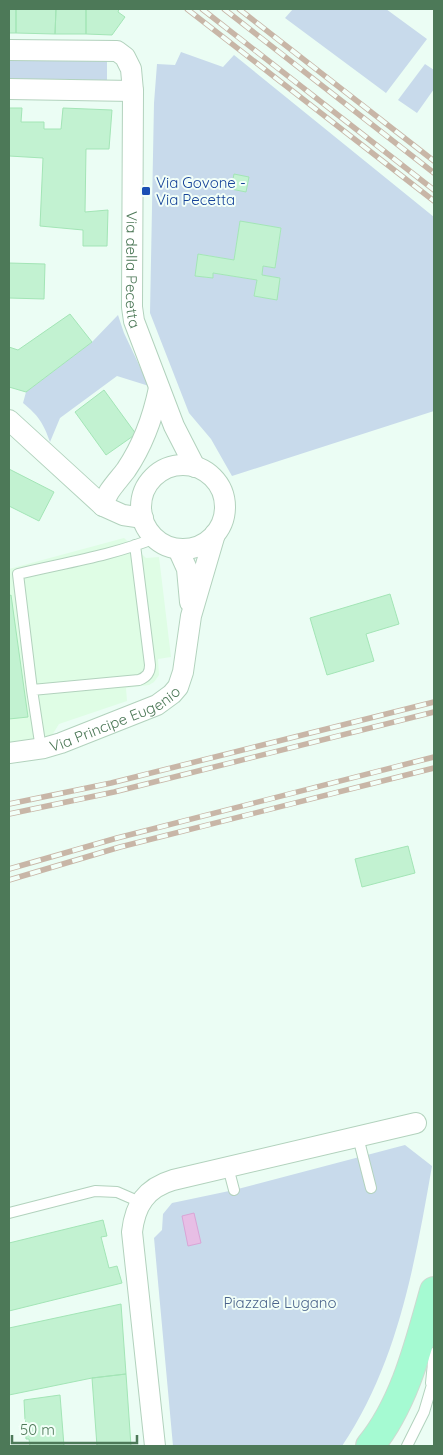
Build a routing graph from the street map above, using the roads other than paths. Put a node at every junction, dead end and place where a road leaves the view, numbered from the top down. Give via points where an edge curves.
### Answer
1 (9, 50) edge
2 (9, 89) edge
3 (133, 91) junction
4 (159, 388) junction
5 (9, 420) edge
6 (174, 426) junction
7 (195, 467) junction
8 (170, 468) junction
9 (102, 506) junction
10 (143, 518) junction
11 (215, 534) junction
12 (155, 538) junction
13 (135, 545) junction
14 (178, 549) junction
15 (13, 575) edge
16 (191, 616) junction
17 (32, 690) junction
18 (41, 748) junction
19 (9, 753) edge
20 (416, 1123) dead end
21 (358, 1137) junction
22 (228, 1167) junction
23 (371, 1188) dead end
24 (234, 1190) dead end
25 (140, 1202) junction
26 (9, 1213) edge
27 (434, 1291) edge
28 (434, 1353) edge
29 (434, 1378) edge
30 (430, 1392) junction
31 (155, 1446) edge
32 (370, 1446) edge
33 (407, 1446) edge

1 - 3 street, Via della Pecetta via 117,51 131,69
2 - 3 street
3 - 4 street, Via della Pecetta via 134,321
4 - 6 street, Via della Pecetta
4 - 9 street via 146,433
5 - 9 street
6 - 7 street, Via della Pecetta
6 - 8 street, Via della Pecetta
7 - 8 street
7 - 11 street, Via della Pecetta via 213,478 224,495 224,516
8 - 10 street via 156,476 146,488
9 - 10 street via 123,515
10 - 12 street
11 - 14 street via 198,546
11 - 16 street, Via Principe Eugenio
12 - 13 lane
12 - 14 street
13 - 15 lane
13 - 17 lane via 150,672 139,680
14 - 16 street, Via Principe Eugenio via 187,569
15 - 17 lane
16 - 18 street, Via Principe Eugenio via 182,676 178,687 168,698 70,740
17 - 18 lane
18 - 19 street, Via Principe Eugenio
20 - 21 street
21 - 22 street
21 - 23 lane
22 - 24 lane
22 - 25 street via 167,1182
25 - 26 lane via 116,1192 96,1191
25 - 31 street via 132,1232
27 - 32 main road via 405,1384 382,1431
28 - 30 lane
29 - 30 lane
30 - 33 lane

